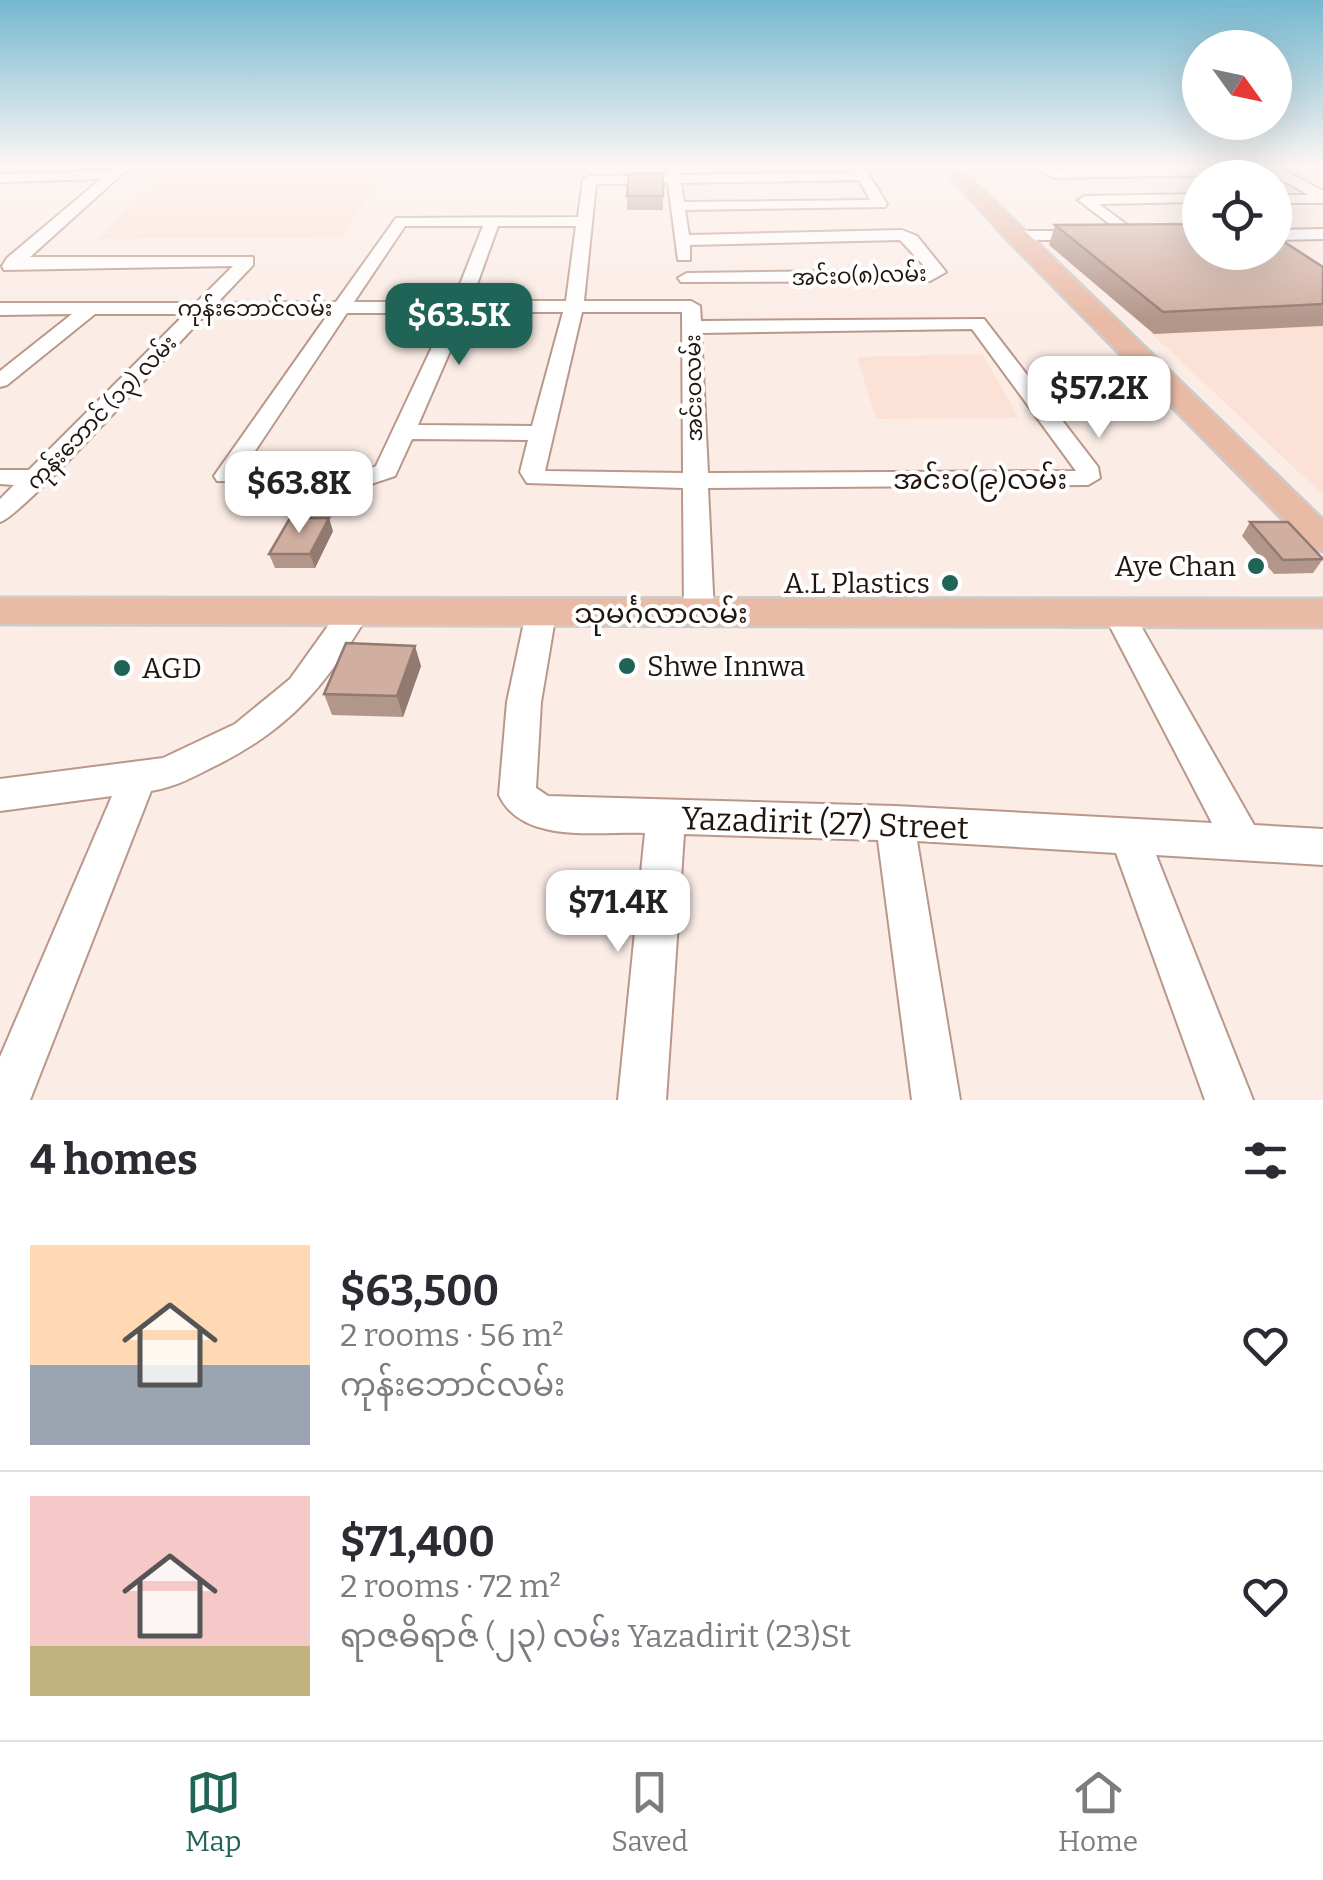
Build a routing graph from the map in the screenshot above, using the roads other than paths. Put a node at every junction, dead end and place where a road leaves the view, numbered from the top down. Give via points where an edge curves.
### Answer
1 (67, 216) edge
2 (585, 216) edge
3 (679, 216) edge
4 (996, 216) edge
5 (1110, 216) edge
6 (492, 221) junction
7 (584, 222) junction
8 (1323, 234) edge
9 (1292, 235) edge
10 (1015, 236) junction
11 (682, 240) junction
12 (7, 268) edge
13 (687, 278) junction
14 (461, 305) junction
15 (92, 306) junction
16 (574, 306) junction
17 (0, 308) edge
18 (203, 308) junction
19 (345, 308) junction
20 (692, 317) junction
21 (10, 365) edge
22 (0, 381) edge
23 (402, 432) junction
24 (540, 433) junction
25 (0, 477) edge
26 (38, 478) junction
27 (695, 482) junction
28 (0, 514) edge
29 (1323, 540) edge
30 (0, 610) edge
31 (354, 613) junction
32 (541, 613) junction
33 (698, 613) junction
34 (1118, 613) junction
35 (1323, 613) edge
36 (139, 776) junction
37 (0, 795) edge
38 (666, 816) junction
39 (895, 823) junction
40 (1130, 838) junction
41 (1243, 843) junction
42 (1323, 846) edge
43 (6, 1100) edge
44 (642, 1100) edge
45 (936, 1100) edge
46 (1229, 1100) edge

1 - 12 street
2 - 7 street
3 - 11 street, အင်းဝလမ်း
4 - 10 main road
5 - 10 street via 1141,236
6 - 7 street
6 - 14 street
6 - 19 street via 401,221
7 - 16 street
8 - 9 street
10 - 29 main road
11 - 13 street, အင်းဝလမ်း
11 - 13 street, အင်းဝ(၈)လမ်း via 902,236 938,272
12 - 18 street, ကုန်းဘောင် (၁၃) လမ်း via 246,261
13 - 20 street, အင်းဝလမ်း
14 - 16 street, ကုန်းဘောင်လမ်း
14 - 19 street, ကုန်းဘောင်လမ်း
14 - 23 street
15 - 17 street, ကုန်းဘောင်လမ်း
15 - 18 street, ကုန်းဘောင်လမ်း
15 - 21 street
16 - 20 street, ကုန်းဘောင်လမ်း
16 - 24 street
18 - 19 street, ကုန်းဘောင်လမ်း
18 - 26 street, ကုန်းဘောင် (၁၃) လမ်း
19 - 23 street via 226,476 378,476 386,472
20 - 27 street, အင်းဝလမ်း
20 - 27 street, အင်းဝ(၉)လမ်း via 977,322 1089,472 1077,479
21 - 22 street
23 - 24 street
24 - 27 street via 536,478
25 - 26 street
26 - 28 street, ကုန်းဘောင် (၁၃) လမ်း
27 - 33 street, အင်းဝလမ်း
30 - 31 main road, သုမင်္ဂလာလမ်း
31 - 32 main road, သုမင်္ဂလာလမ်း
31 - 36 street via 302,688 247,734 167,772
32 - 33 main road, သုမင်္ဂလာလမ်း
32 - 38 street, Yazadirit (27) Street via 524,702 517,796 542,813
33 - 34 main road, သုမင်္ဂလာလမ်း
34 - 35 main road, သုမင်္ဂလာလမ်း
34 - 41 street
36 - 37 street
36 - 43 street
38 - 39 street, Yazadirit (27) Street
38 - 44 street
39 - 40 street, Yazadirit (27) Street
39 - 45 street
40 - 41 street, Yazadirit (27) Street
40 - 46 street
41 - 42 street, Yazadirit (27) Street

